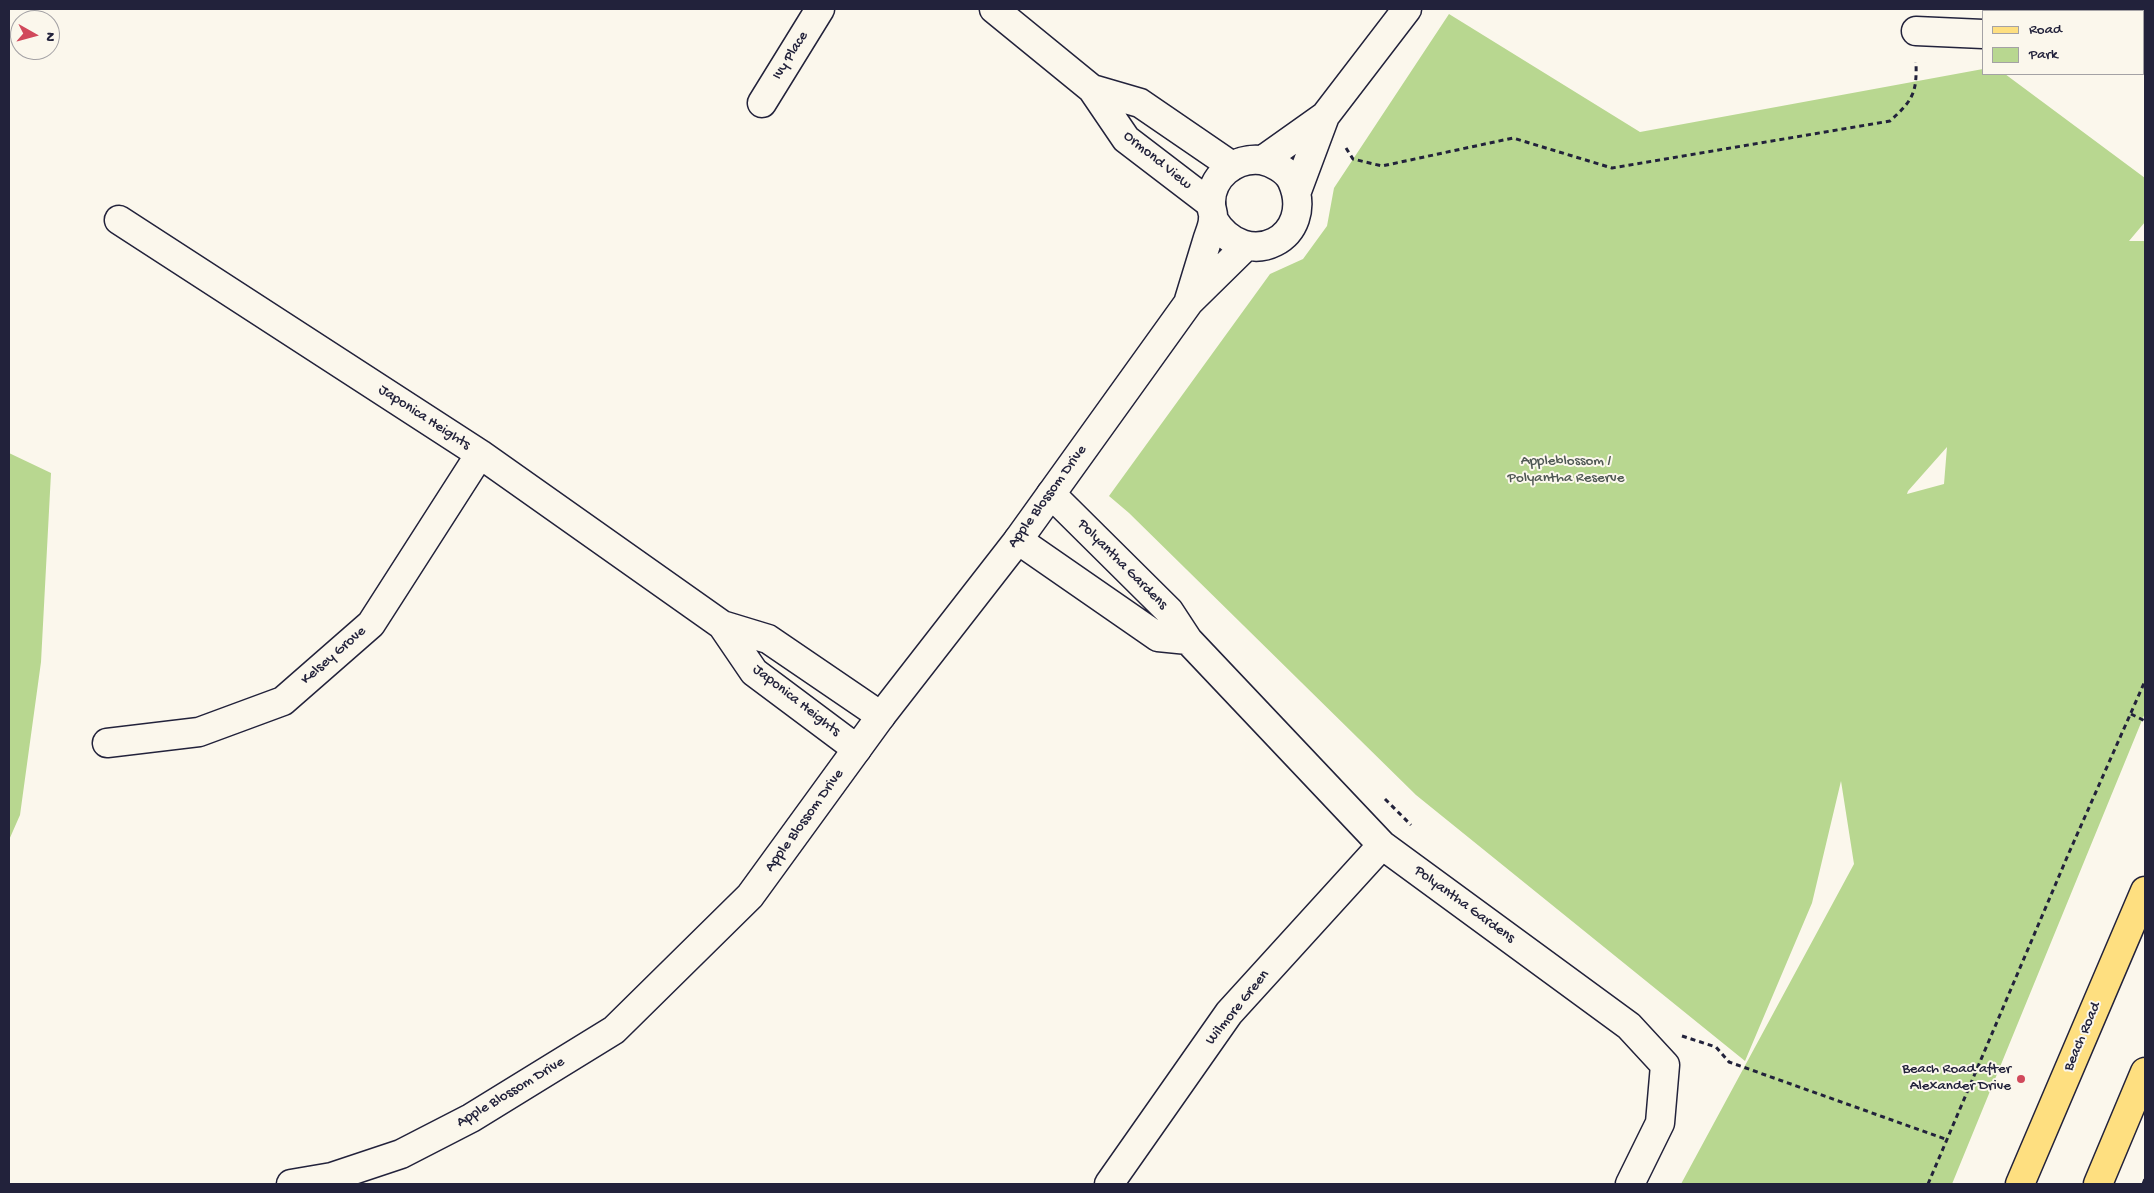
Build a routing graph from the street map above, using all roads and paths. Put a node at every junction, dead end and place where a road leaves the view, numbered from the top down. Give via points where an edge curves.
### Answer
1 (820, 9) edge
2 (994, 9) edge
3 (1406, 9) edge
4 (1916, 31) joint
5 (1982, 34) edge
6 (1092, 89) junction
7 (762, 103) dead end
8 (1326, 116) junction
9 (1263, 160) junction
10 (1232, 166) junction
11 (1296, 191) junction
12 (1212, 212) junction
13 (119, 220) dead end
14 (1246, 246) junction
15 (1189, 302) junction
16 (480, 454) junction
17 (1051, 494) junction
18 (1018, 540) junction
19 (722, 625) junction
20 (1188, 640) junction
21 (2145, 682) edge
22 (2130, 714) junction
23 (881, 716) junction
24 (2145, 721) edge
25 (107, 743) dead end
26 (857, 749) junction
27 (1383, 797) dead end
28 (1417, 831) dead end
29 (1382, 845) junction
30 (2145, 890) edge
31 (1678, 1034) dead end
32 (2145, 1072) edge
33 (1948, 1140) junction
34 (2145, 1179) edge
35 (290, 1184) edge
36 (1109, 1184) edge
37 (1630, 1184) edge
38 (1928, 1184) edge
39 (2020, 1184) edge
40 (2098, 1184) edge
41 (2143, 1184) edge

1 - 7 street, Ivy Place
2 - 6 street, Ormond View
3 - 8 street
4 - 5 street
4 - 8 path via 1917,82 1909,104 1890,121 1612,168 1513,138 1382,166 1353,159
6 - 10 street, Ormond View via 1140,103
6 - 12 street, Ormond View via 1126,139
8 - 9 street
8 - 11 street
9 - 10 street via 1247,160
9 - 11 street via 1290,176
10 - 12 street via 1220,176 1213,190
11 - 14 street via 1298,206 1295,220 1286,233 1261,247
12 - 14 street via 1221,231 1232,241
12 - 15 street, Apple Blossom Drive
13 - 16 street, Japonica Heights
14 - 15 street, Apple Blossom Drive
15 - 17 street, Apple Blossom Drive
16 - 19 street, Japonica Heights
16 - 25 street, Kelsey Grove via 371,624 283,701 200,732
17 - 18 street, Apple Blossom Drive
17 - 20 street, Polyantha Gardens via 1169,611
18 - 20 street, Polyantha Gardens via 1158,637
18 - 23 street, Apple Blossom Drive
19 - 23 street, Japonica Heights via 768,639
19 - 26 street, Japonica Heights via 754,672
20 - 29 street, Polyantha Gardens
21 - 22 path
22 - 24 path
22 - 33 path
23 - 26 street, Apple Blossom Drive
26 - 35 street, Apple Blossom Drive via 750,896 614,1030 472,1118 401,1154 332,1177
27 - 28 path
29 - 36 street, Wilmore Green via 1229,1014
29 - 37 street, Polyantha Gardens via 1629,1026 1665,1065 1660,1123
30 - 39 main road, Beach Road
31 - 33 path via 1716,1047 1729,1062
32 - 40 main road
33 - 38 path
34 - 41 path

